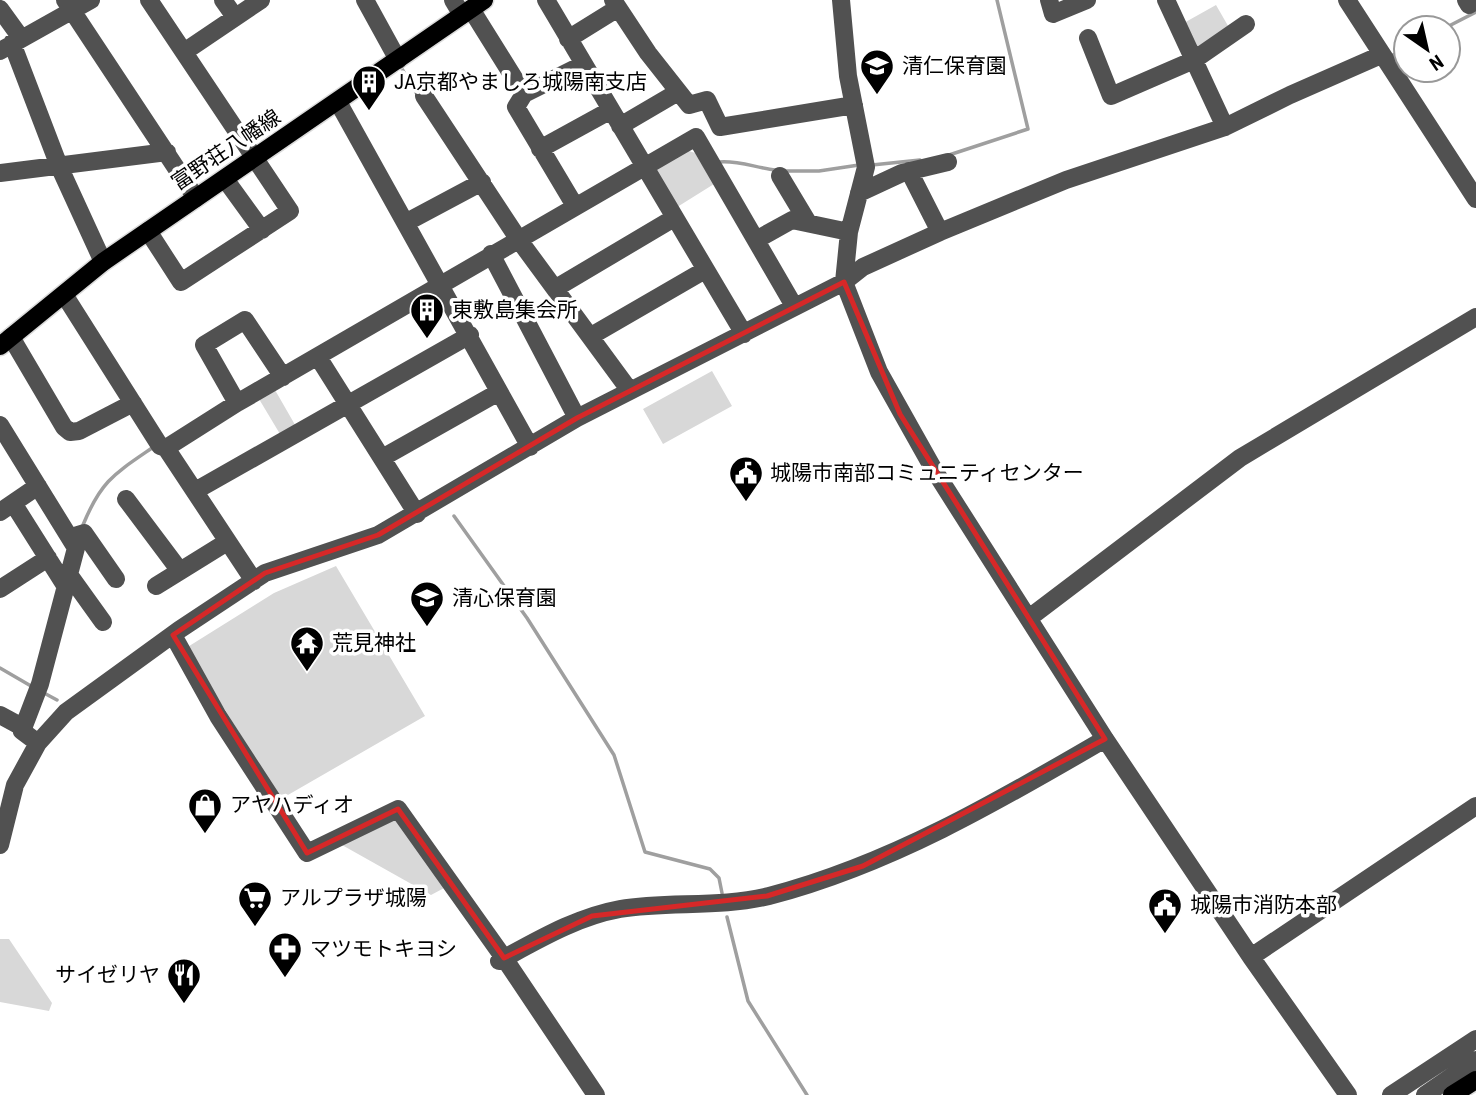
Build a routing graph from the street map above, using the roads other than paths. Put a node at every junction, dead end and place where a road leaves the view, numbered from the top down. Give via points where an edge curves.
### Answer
1 (91, 0) edge
2 (149, 0) edge
3 (223, 0) edge
4 (261, 0) edge
5 (365, 0) edge
6 (546, 0) edge
7 (841, 0) edge
8 (1049, 0) edge
9 (1087, 0) edge
10 (1166, 0) edge
11 (1347, 0) edge
12 (1466, 0) edge
13 (1476, 1) edge
14 (616, 4) edge
15 (69, 5) edge
16 (467, 6) edge
17 (0, 9) edge
18 (234, 17) junction
19 (1246, 24) dead end
20 (1088, 38) dead end
21 (568, 39) junction
22 (11, 44) edge
23 (184, 52) junction
24 (1381, 55) junction
25 (398, 60) junction
26 (1194, 60) junction
27 (582, 65) junction
28 (678, 92) junction
29 (524, 94) junction
30 (424, 96) dead end
31 (338, 102) junction
32 (854, 105) junction
33 (616, 118) junction
34 (1225, 127) junction
35 (540, 149) junction
36 (167, 152) junction
37 (255, 157) junction
38 (948, 162) dead end
39 (59, 166) junction
40 (644, 168) junction
41 (909, 171) junction
42 (0, 173) edge
43 (780, 176) dead end
44 (225, 179) junction
45 (482, 182) junction
46 (859, 193) junction
47 (196, 198) junction
48 (1476, 199) edge
49 (575, 206) junction
50 (674, 218) junction
51 (807, 221) junction
52 (407, 222) junction
53 (262, 230) junction
54 (148, 231) junction
55 (849, 232) junction
56 (940, 232) junction
57 (519, 240) junction
58 (756, 240) junction
59 (491, 254) junction
60 (103, 262) junction
61 (705, 270) junction
62 (844, 282) junction
63 (441, 283) junction
64 (556, 288) junction
65 (65, 296) junction
66 (794, 306) junction
67 (1476, 317) edge
68 (744, 334) junction
69 (470, 335) junction
70 (591, 336) junction
71 (6, 342) edge
72 (318, 358) junction
73 (283, 377) junction
74 (630, 391) junction
75 (499, 392) junction
76 (133, 403) junction
77 (237, 403) junction
78 (349, 405) junction
79 (577, 418) junction
80 (0, 425) edge
81 (530, 447) junction
82 (166, 448) junction
83 (382, 458) junction
84 (37, 486) junction
85 (195, 491) junction
86 (126, 499) dead end
87 (6, 507) edge
88 (417, 514) junction
89 (71, 537) junction
90 (227, 542) junction
91 (48, 558) junction
92 (180, 571) junction
93 (116, 579) dead end
94 (68, 581) junction
95 (254, 581) junction
96 (156, 586) dead end
97 (0, 589) edge
98 (1029, 618) junction
99 (103, 622) dead end
100 (173, 635) junction
101 (0, 715) edge
102 (24, 727) junction
103 (1105, 738) junction
104 (38, 743) junction
105 (1476, 806) edge
106 (0, 845) edge
107 (1251, 957) junction
108 (501, 960) junction
109 (1476, 1038) edge
110 (1476, 1060) edge
111 (1476, 1080) edge
112 (596, 1095) edge
113 (1348, 1095) edge
114 (1391, 1095) edge
115 (1425, 1095) edge
116 (1451, 1095) edge

1 - 15 street
2 - 23 street
3 - 18 street
4 - 18 street
5 - 25 street
6 - 21 street
7 - 32 street
8 - 9 street via 1053,14
10 - 26 street
11 - 24 street
12 - 13 street via 1469,5
14 - 21 street
14 - 28 street
15 - 22 street
15 - 36 street
16 - 25 main road, 富野荘八幡線
16 - 29 street
17 - 22 street
18 - 23 street
19 - 26 street
20 - 26 street via 1111,96
21 - 27 street
22 - 39 street
23 - 37 street
24 - 34 street
24 - 48 street
25 - 31 main road, 富野荘八幡線
26 - 34 street
27 - 29 street
27 - 33 street
28 - 32 street via 689,105 707,100 720,127
28 - 33 street
29 - 35 street via 516,107
30 - 45 street
31 - 37 main road, 富野荘八幡線
31 - 52 street
32 - 46 street via 866,167
33 - 35 street
33 - 40 street
34 - 56 street via 1066,180
35 - 49 street
36 - 39 street
36 - 47 street
37 - 44 main road, 富野荘八幡線
37 - 53 street via 290,211
38 - 41 street
39 - 42 street
39 - 60 street
40 - 49 street
40 - 50 street
40 - 58 street via 696,137
41 - 46 street
41 - 56 street
43 - 51 street
44 - 47 main road, 富野荘八幡線
44 - 53 street
45 - 52 street
45 - 57 street
46 - 55 street
47 - 54 main road, 富野荘八幡線
49 - 57 street
50 - 61 street
50 - 64 street
51 - 55 street
51 - 58 street via 792,220
52 - 63 street
53 - 54 street via 181,282
54 - 60 main road, 富野荘八幡線
55 - 62 street
56 - 62 street via 863,267
57 - 59 street
57 - 64 street
58 - 66 street
59 - 63 street
59 - 79 street
60 - 65 main road, 富野荘八幡線
61 - 68 street
61 - 70 street
62 - 66 street
62 - 98 street via 879,372 901,414
63 - 69 street
63 - 72 street
64 - 70 street
65 - 71 main road, 富野荘八幡線
65 - 76 street
66 - 68 street
67 - 98 street via 1240,458
68 - 74 street
69 - 75 street
69 - 78 street
70 - 74 street
71 - 76 street via 70,432
72 - 73 street
72 - 78 street
73 - 77 street
73 - 77 street via 245,320 204,345
74 - 79 street
75 - 81 street
75 - 83 street
76 - 82 street via 160,446
77 - 82 street
78 - 83 street
78 - 85 street
79 - 81 street
80 - 84 street
81 - 88 street
82 - 85 street
83 - 88 street
84 - 87 street
84 - 89 street
85 - 90 street
86 - 92 street
87 - 91 street
88 - 95 street via 378,535 322,551
89 - 93 street via 84,533
89 - 94 street via 76,548
90 - 92 street
90 - 95 street
91 - 94 street
91 - 97 street
92 - 96 street
94 - 99 street
94 - 102 street
95 - 100 street
98 - 103 street
100 - 104 street via 66,712
100 - 108 street via 218,716 307,853 398,809
101 - 102 street
102 - 104 street via 22,731
103 - 107 street
103 - 108 street via 929,836 863,866 767,896 621,909 592,916
104 - 106 street via 15,785
105 - 107 street
107 - 113 street
108 - 112 street
109 - 114 street
110 - 115 street
111 - 116 main road

